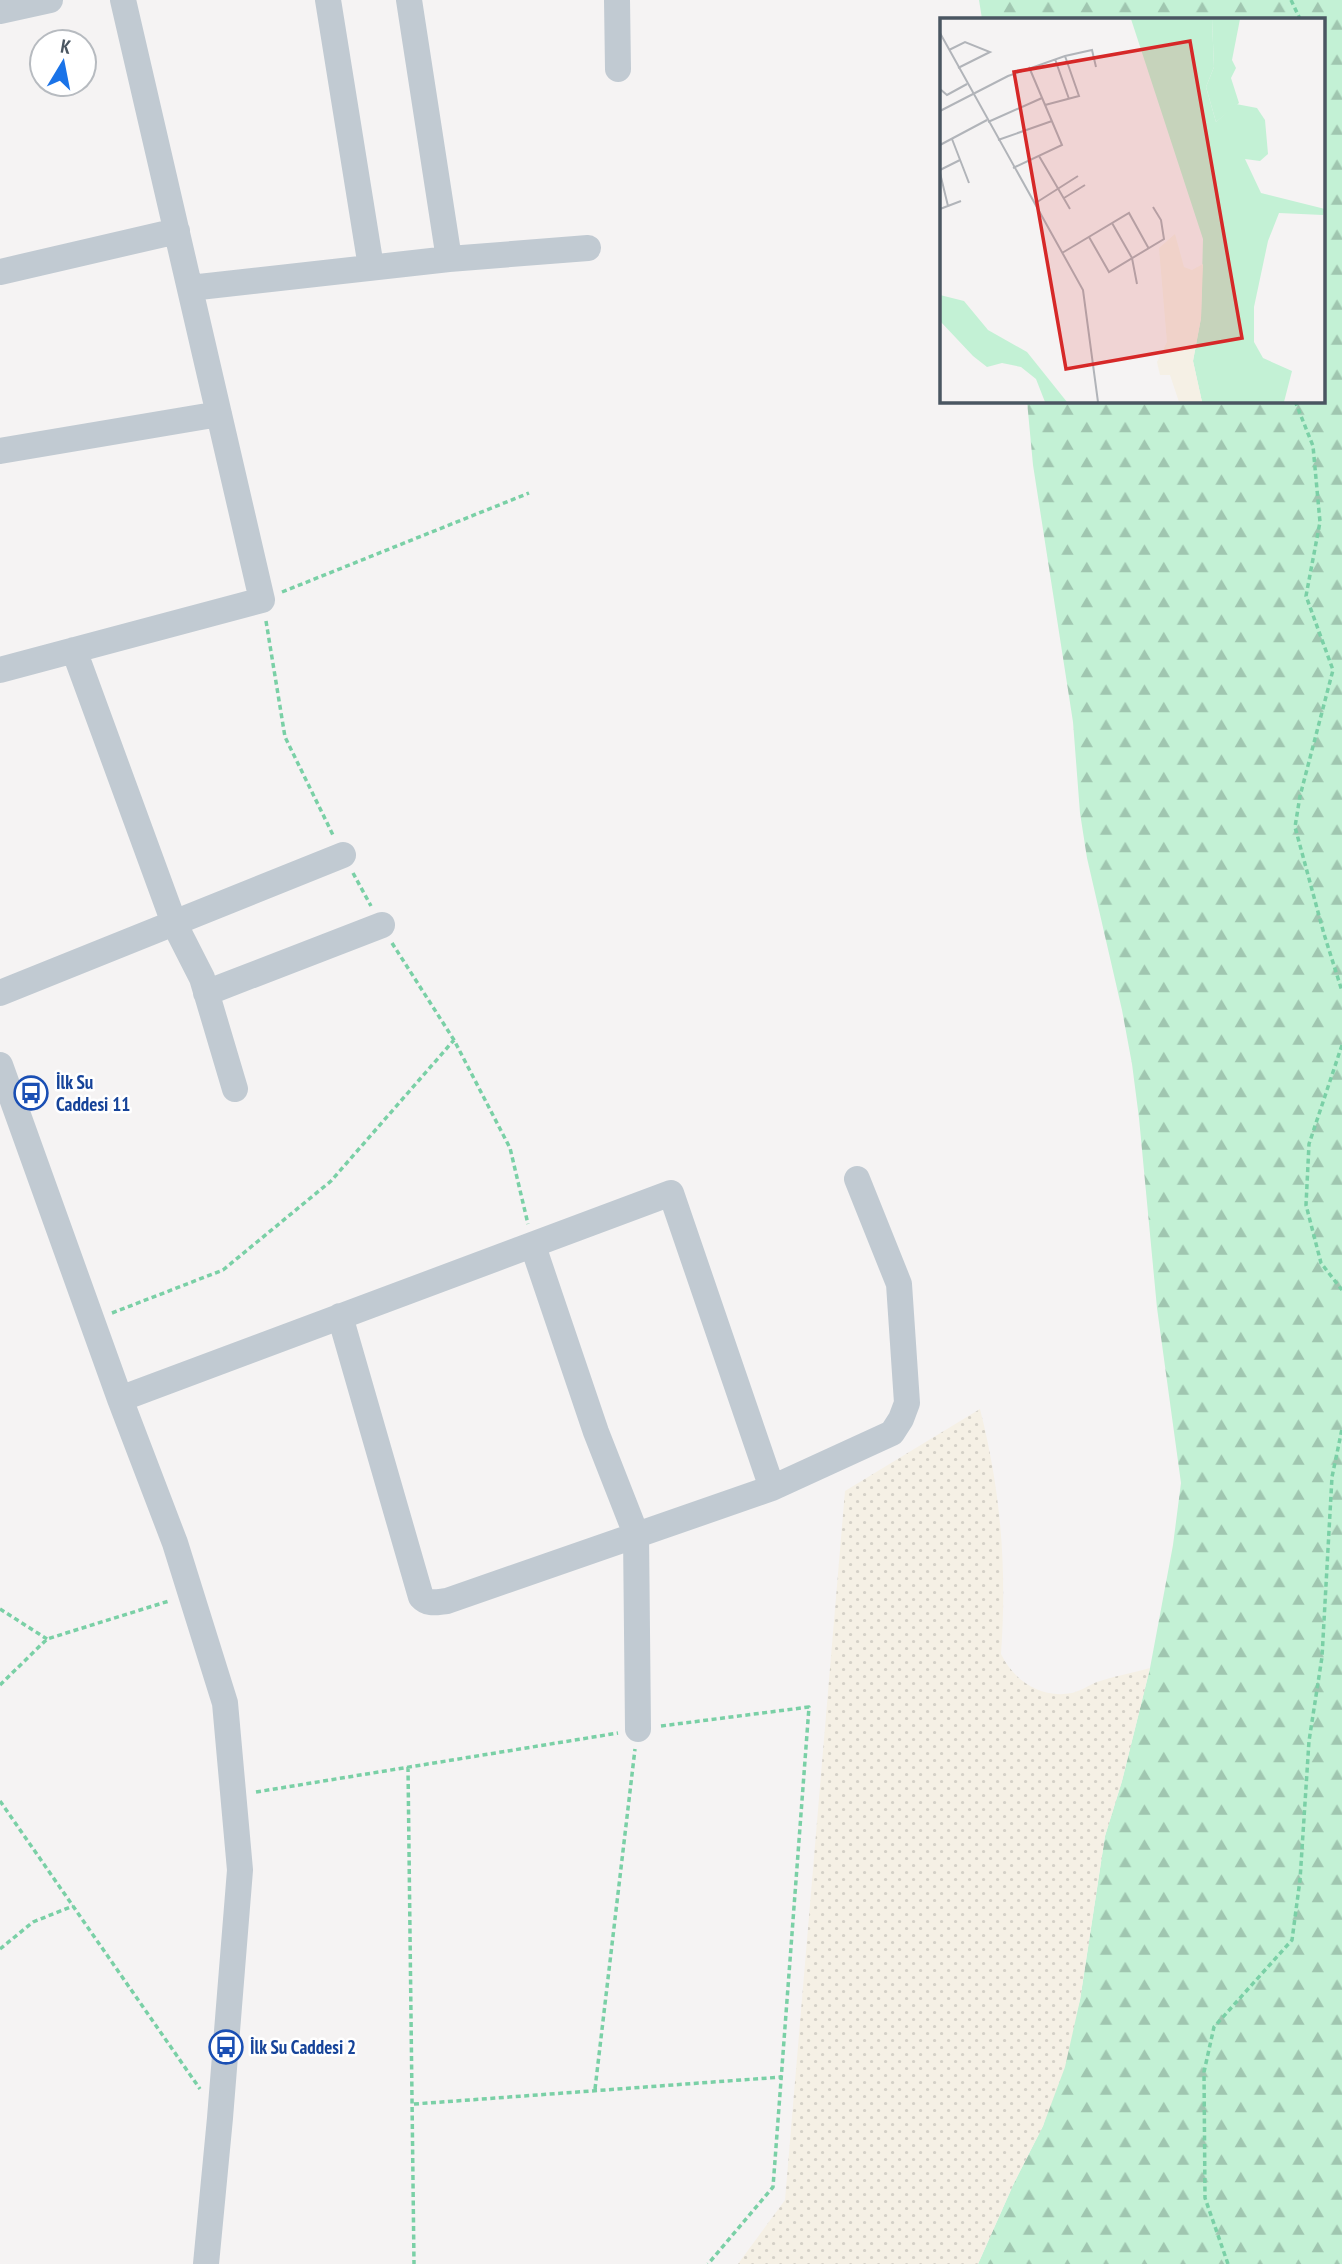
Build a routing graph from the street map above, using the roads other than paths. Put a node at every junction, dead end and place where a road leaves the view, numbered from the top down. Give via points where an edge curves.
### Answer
1 (50, 0) edge
2 (123, 0) edge
3 (328, 0) edge
4 (409, 0) edge
5 (617, 0) edge
6 (0, 10) edge
7 (618, 69) dead end
8 (177, 231) junction
9 (588, 248) dead end
10 (449, 259) junction
11 (371, 267) junction
12 (0, 272) edge
13 (190, 288) junction
14 (219, 414) junction
15 (0, 451) edge
16 (74, 650) junction
17 (0, 670) edge
18 (343, 855) road end
19 (174, 923) junction
20 (382, 925) road end
21 (0, 993) edge
22 (206, 993) junction
23 (0, 1065) edge
24 (235, 1089) dead end
25 (857, 1179) dead end
26 (533, 1246) junction
27 (340, 1316) junction
28 (120, 1399) junction
29 (772, 1488) junction
30 (636, 1534) junction
31 (638, 1729) road end
32 (205, 2264) edge

1 - 6 street
2 - 8 street
3 - 11 street
4 - 10 street
5 - 7 street
8 - 12 street
8 - 13 street
9 - 10 street
10 - 11 street
11 - 13 street
13 - 14 street
14 - 15 street
14 - 16 street via 262,600
16 - 17 street
16 - 19 street
18 - 19 street
19 - 21 street
19 - 22 street
20 - 22 street
22 - 24 street
23 - 28 street
25 - 29 street via 899,1284 906,1404 892,1433
26 - 27 street
26 - 29 street via 671,1193
26 - 30 street
27 - 28 street
27 - 30 street via 425,1602 447,1601
28 - 32 street via 175,1543 225,1703 240,1870
29 - 30 street
30 - 31 street

